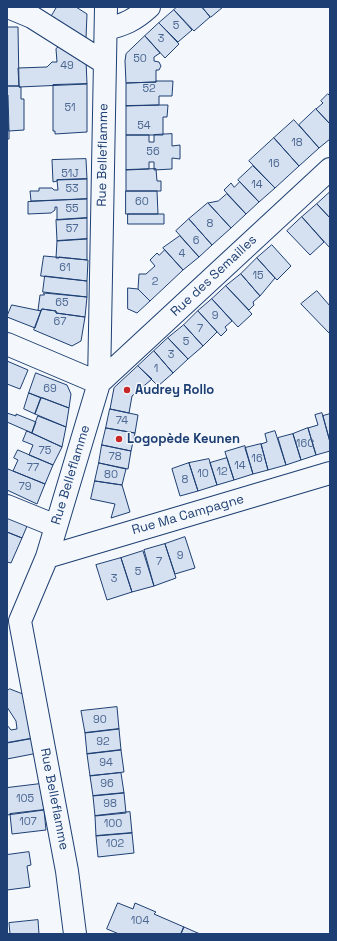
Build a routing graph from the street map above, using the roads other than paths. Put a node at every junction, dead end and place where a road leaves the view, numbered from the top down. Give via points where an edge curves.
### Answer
1 (8, 7) edge
2 (106, 7) edge
3 (149, 7) edge
4 (106, 29) junction
5 (105, 63) junction
6 (330, 169) edge
7 (7, 344) edge
8 (99, 383) junction
9 (330, 473) edge
10 (7, 506) edge
11 (56, 526) junction
12 (47, 557) junction
13 (13, 629) edge
14 (75, 934) edge

1 - 5 street via 32,17
2 - 4 street, Rue Belleflamme
3 - 4 street via 121,26
4 - 5 street, Rue Belleflamme
5 - 8 street, Rue Belleflamme
6 - 8 street, Rue des Semailles
7 - 8 street
8 - 11 street, Rue Belleflamme
9 - 12 street, Rue Ma Campagne
10 - 11 street
11 - 12 street, Rue Belleflamme
12 - 13 street, Rue Belleflamme
13 - 14 street, Rue Belleflamme via 67,871

